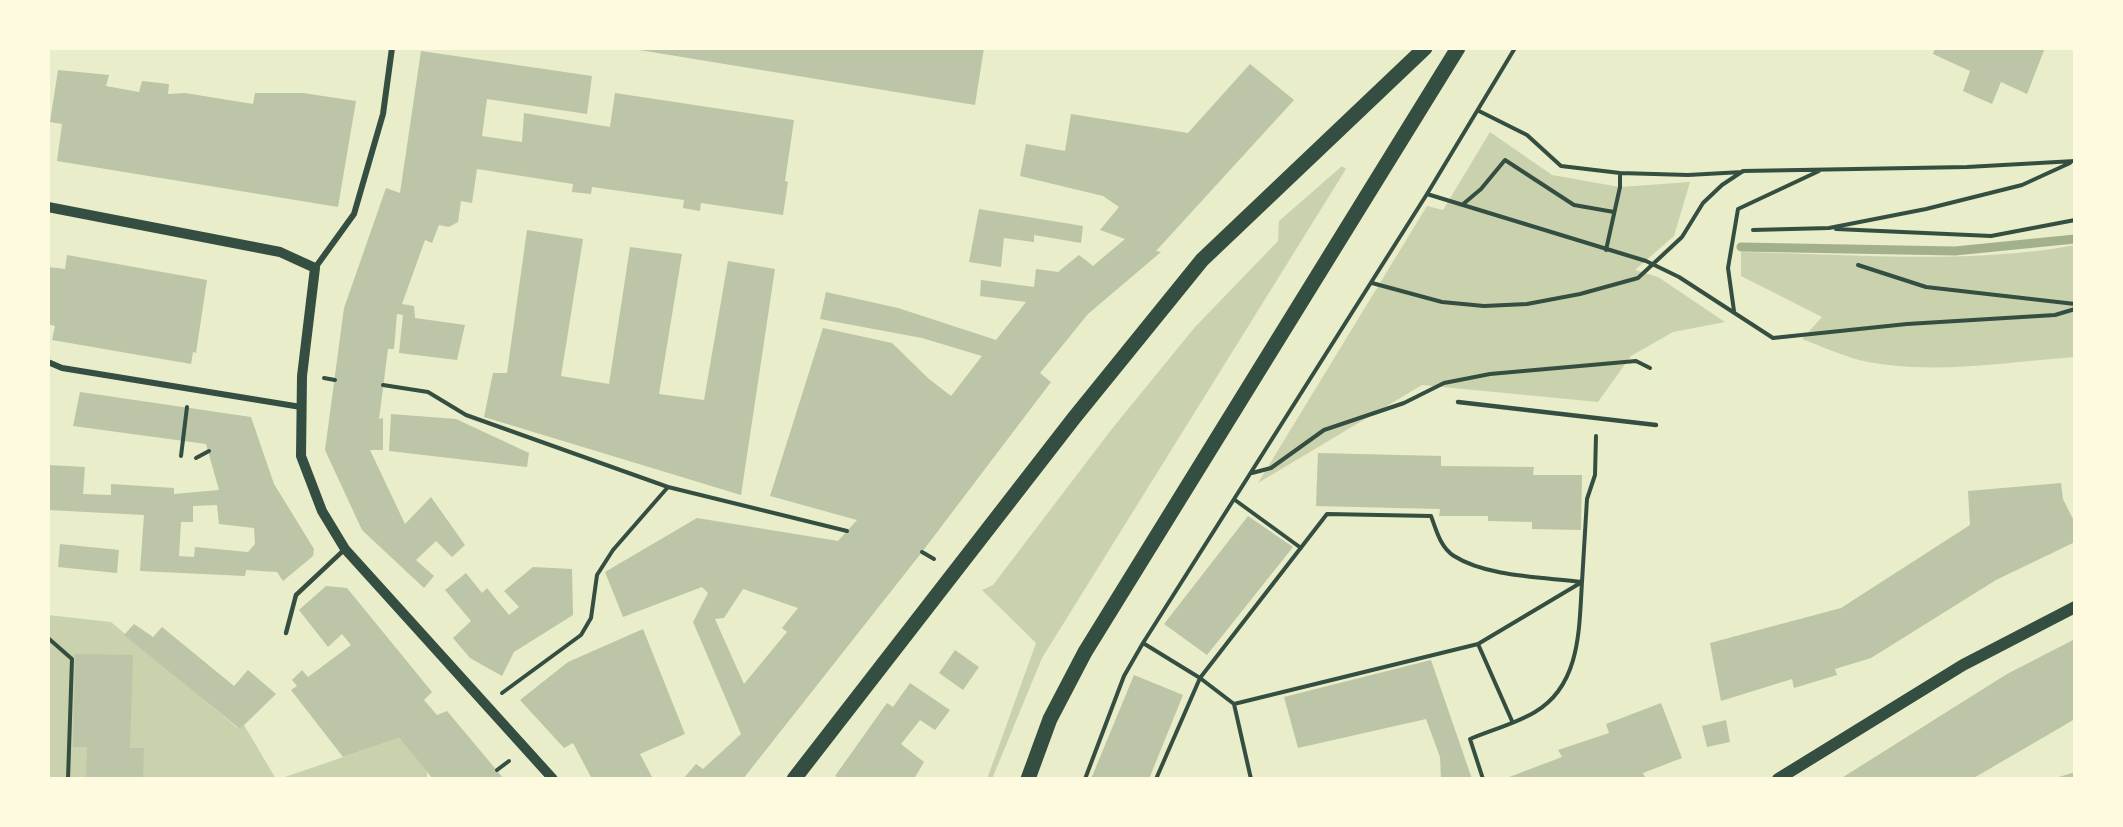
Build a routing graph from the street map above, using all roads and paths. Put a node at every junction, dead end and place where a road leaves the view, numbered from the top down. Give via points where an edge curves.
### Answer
1 (392, 48) edge
2 (1425, 48) edge
3 (1458, 48) edge
4 (1515, 48) edge
5 (1479, 111) junction
6 (2074, 161) edge
7 (1822, 170) junction
8 (1743, 171) junction
9 (1620, 172) junction
10 (1427, 195) junction
11 (1461, 205) junction
12 (48, 208) edge
13 (1614, 212) junction
14 (2075, 220) edge
15 (1829, 228) junction
16 (1753, 230) dead end
17 (1606, 250) junction
18 (1654, 265) junction
19 (1858, 265) dead end
20 (315, 268) junction
21 (1372, 283) junction
22 (2075, 304) edge
23 (2075, 309) edge
24 (1734, 311) junction
25 (48, 363) edge
26 (383, 386) dead end
27 (190, 389) junction
28 (1458, 402) dead end
29 (301, 407) junction
30 (1614, 420) junction
31 (1656, 424) dead end
32 (208, 451) dead end
33 (181, 456) dead end
34 (196, 458) dead end
35 (668, 487) junction
36 (1235, 500) junction
37 (847, 531) dead end
38 (1301, 548) junction
39 (345, 549) junction
40 (1582, 582) junction
41 (2075, 607) edge
42 (286, 633) dead end
43 (48, 638) edge
44 (1143, 643) junction
45 (1478, 644) junction
46 (1200, 678) junction
47 (488, 704) junction
48 (1234, 704) junction
49 (1512, 722) junction
50 (68, 779) edge
51 (553, 779) edge
52 (794, 779) edge
53 (1028, 779) edge
54 (1084, 779) edge
55 (1156, 779) edge
56 (1251, 779) edge
57 (1483, 779) edge
58 (1778, 779) edge

1 - 20 street via 382,114 354,214
2 - 52 main road via 1202,260
3 - 53 main road via 1085,652 1050,719
4 - 5 path
5 - 9 path via 1527,135 1561,166
5 - 10 path
6 - 7 path
6 - 15 path via 2022,185
7 - 8 path
7 - 24 path via 1738,209 1728,268
8 - 9 path via 1688,175
8 - 18 path via 1703,203 1682,237
9 - 13 path
10 - 11 path
10 - 21 path
11 - 13 path via 1481,189 1505,160 1575,205
11 - 17 path
12 - 20 street via 280,252
13 - 17 path
14 - 15 path via 1991,236
15 - 16 path
17 - 18 path
18 - 21 path via 1638,279 1527,304 1484,306 1442,302
18 - 24 path
19 - 22 path via 1926,287
20 - 29 street
21 - 36 path
23 - 24 path via 2055,315 1907,324 1773,338
25 - 27 street
26 - 35 path via 428,392 466,416
27 - 29 street
27 - 33 path
28 - 30 lane
29 - 39 street via 301,456 322,511
30 - 31 lane
30 - 40 path via 1596,433
32 - 34 path
35 - 37 path
35 - 47 path via 613,550 597,575 591,618 581,635
36 - 38 path
36 - 44 path
38 - 40 path via 1327,514 1431,516 1439,538 1452,555 1484,569
38 - 46 path
39 - 42 lane via 296,595
39 - 47 street
40 - 45 path
40 - 49 path via 1579,640 1572,669 1555,694 1535,712
41 - 58 main road via 1963,665
43 - 50 path via 72,659
44 - 46 path
44 - 54 path via 1124,676
45 - 48 path
45 - 49 path
46 - 48 path
46 - 55 path
47 - 51 street
48 - 56 path
49 - 57 path via 1470,739

